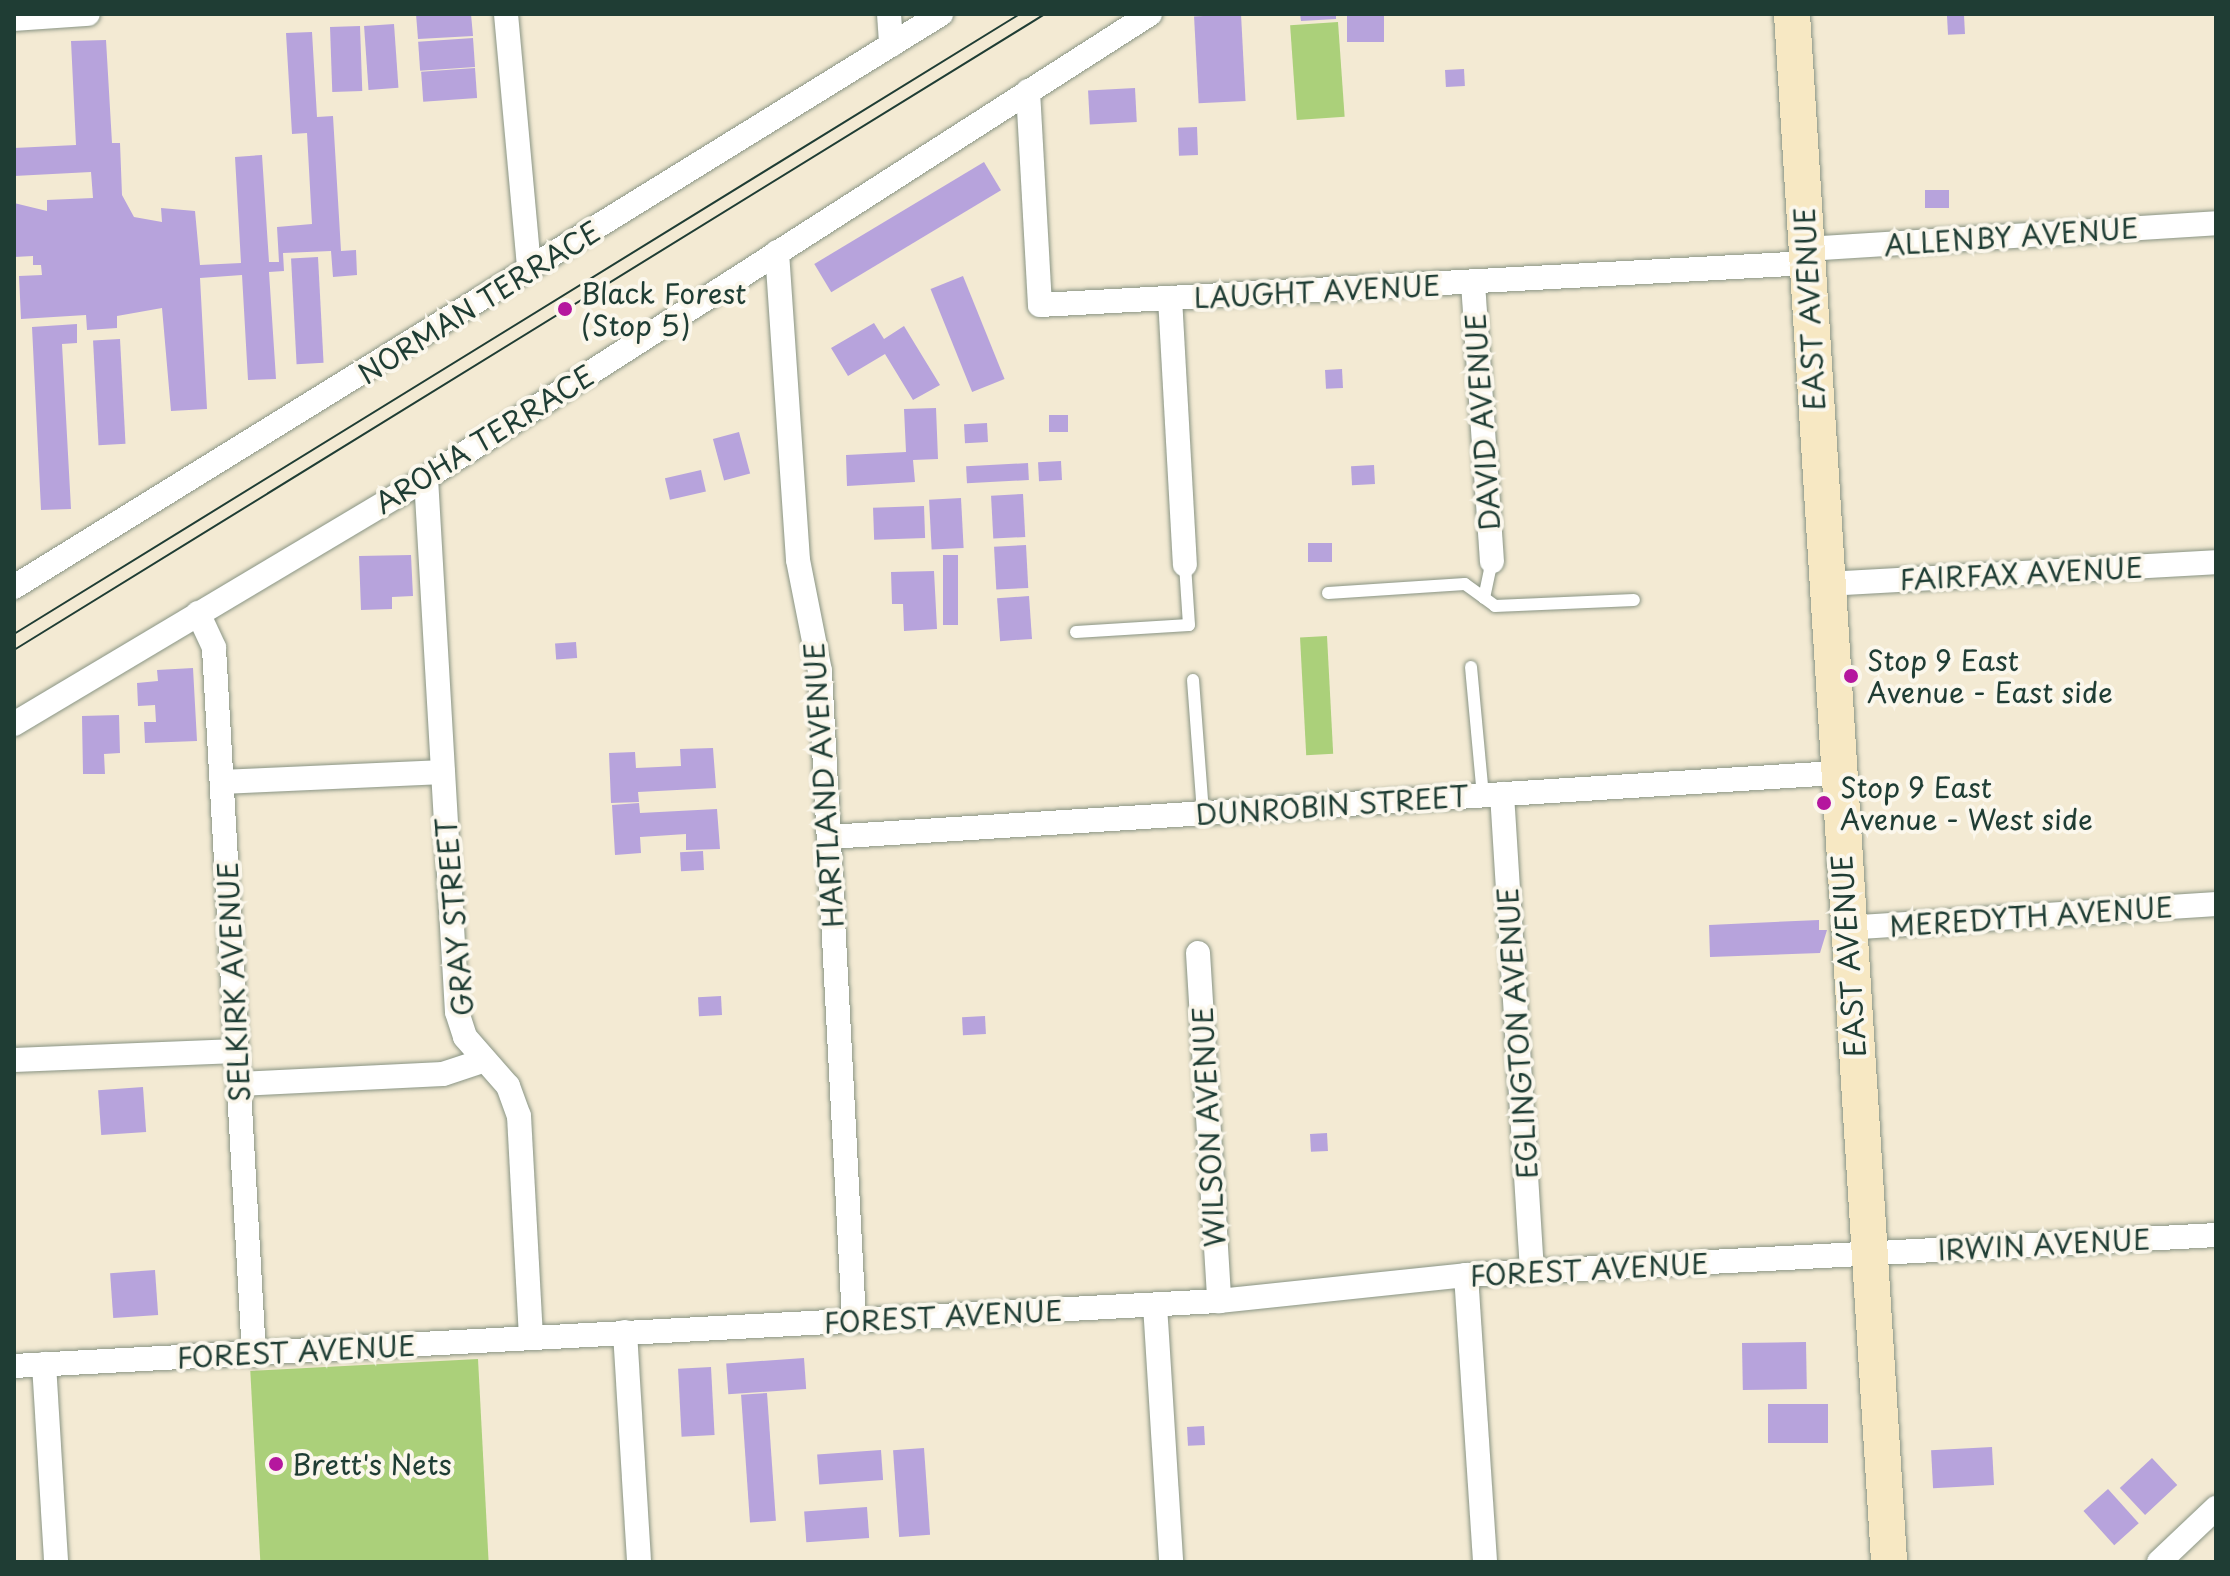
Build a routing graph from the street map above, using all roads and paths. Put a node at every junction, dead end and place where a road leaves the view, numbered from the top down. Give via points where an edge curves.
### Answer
1 (88, 14) edge
2 (506, 14) edge
3 (889, 14) edge
4 (941, 14) edge
5 (1150, 14) edge
6 (1792, 14) edge
7 (14, 19) edge
8 (891, 45) junction
9 (1028, 91) junction
10 (2216, 223) edge
11 (777, 252) junction
12 (1806, 256) junction
13 (529, 268) junction
14 (1473, 283) junction
15 (1170, 298) junction
16 (426, 478) junction
17 (1492, 561) joint
18 (2216, 562) edge
19 (1185, 565) joint
20 (1825, 584) junction
21 (14, 587) edge
22 (1328, 593) dead end
23 (1484, 598) junction
24 (1634, 600) dead end
25 (198, 613) junction
26 (1076, 632) dead end
27 (1471, 667) dead end
28 (1193, 680) dead end
29 (14, 724) edge
30 (443, 772) junction
31 (1836, 773) junction
32 (222, 782) junction
33 (1492, 795) junction
34 (1203, 813) junction
35 (829, 837) junction
36 (2216, 904) edge
37 (1845, 928) junction
38 (1198, 953) dead end
39 (237, 1051) junction
40 (14, 1060) edge
41 (482, 1061) junction
42 (239, 1084) junction
43 (2216, 1235) edge
44 (1871, 1253) junction
45 (1532, 1272) junction
46 (1466, 1275) junction
47 (1219, 1301) junction
48 (1155, 1305) junction
49 (854, 1320) junction
50 (625, 1332) junction
51 (531, 1338) junction
52 (254, 1355) junction
53 (44, 1364) junction
54 (14, 1366) edge
55 (2216, 1508) edge
56 (56, 1562) edge
57 (639, 1562) edge
58 (1171, 1562) edge
59 (1485, 1562) edge
60 (1889, 1562) edge
61 (2159, 1562) edge

1 - 7 street
2 - 13 street
3 - 8 street
4 - 8 street, NORMAN TERRACE
5 - 9 street, AROHA TERRACE
6 - 12 street, EAST AVENUE
8 - 13 street, NORMAN TERRACE
9 - 11 street, AROHA TERRACE
9 - 15 street, LAUGHT AVENUE via 1040,305
10 - 12 street, ALLENBY AVENUE
11 - 16 street, AROHA TERRACE
11 - 35 street, HARTLAND AVENUE via 798,560 820,671
12 - 14 street, LAUGHT AVENUE
12 - 20 street, EAST AVENUE
13 - 21 street, NORMAN TERRACE
14 - 15 street, LAUGHT AVENUE
14 - 17 street, DAVID AVENUE
15 - 19 street
16 - 25 street, AROHA TERRACE
16 - 30 street, GRAY STREET
17 - 23 lane
18 - 20 street, FAIRFAX AVENUE
19 - 26 lane via 1189,625
20 - 31 street, EAST AVENUE
22 - 23 lane via 1465,584
23 - 24 lane via 1495,606
25 - 29 street, AROHA TERRACE
25 - 32 street, SELKIRK AVENUE via 214,648
27 - 33 lane
28 - 34 lane
30 - 32 street
30 - 41 street, GRAY STREET via 457,1012
31 - 33 street, DUNROBIN STREET
31 - 37 street, EAST AVENUE
32 - 39 street, SELKIRK AVENUE
33 - 34 street, DUNROBIN STREET
33 - 45 street, EGLINGTON AVENUE
34 - 35 street, DUNROBIN STREET
35 - 49 street, HARTLAND AVENUE
36 - 37 street, MEREDYTH AVENUE
37 - 44 street, EAST AVENUE
38 - 47 street, WILSON AVENUE
39 - 40 street
39 - 42 street, SELKIRK AVENUE
41 - 42 street via 443,1074
41 - 51 street, GRAY STREET via 508,1086 519,1116
42 - 52 street, SELKIRK AVENUE
43 - 44 street, IRWIN AVENUE
44 - 45 street, FOREST AVENUE
44 - 60 street, EAST AVENUE
45 - 46 street, FOREST AVENUE
46 - 47 street, FOREST AVENUE
46 - 59 street
47 - 48 street, FOREST AVENUE
48 - 49 street, FOREST AVENUE
48 - 58 street
49 - 50 street, FOREST AVENUE
50 - 51 street, FOREST AVENUE
50 - 57 street
51 - 52 street, FOREST AVENUE
52 - 53 street, FOREST AVENUE
53 - 54 street, FOREST AVENUE
53 - 56 street
55 - 61 street

